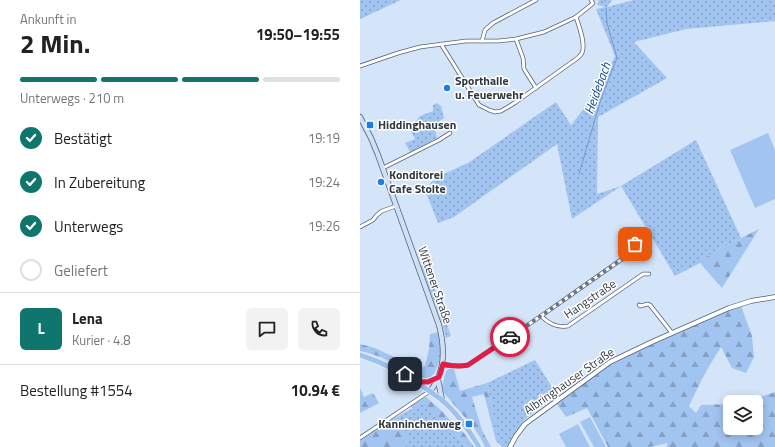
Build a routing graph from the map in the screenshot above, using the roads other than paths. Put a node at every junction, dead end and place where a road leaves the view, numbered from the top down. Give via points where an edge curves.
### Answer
1 (536, 0) edge
2 (592, 0) edge
3 (576, 17) junction
4 (516, 39) junction
5 (482, 41) junction
6 (441, 44) junction
7 (360, 66) edge
8 (536, 88) junction
9 (360, 117) edge
10 (450, 133) dead end
11 (383, 168) junction
12 (396, 206) junction
13 (360, 227) edge
14 (635, 244) dead end
15 (649, 274) dead end
16 (775, 297) edge
17 (639, 304) dead end
18 (541, 316) junction
19 (672, 333) junction
20 (360, 355) edge
21 (443, 364) junction
22 (438, 378) junction
23 (417, 382) junction
24 (430, 392) junction
25 (442, 400) junction
26 (360, 438) edge
27 (479, 447) edge
28 (510, 447) edge

1 - 5 street via 493,23 485,30
2 - 3 street via 593,3
3 - 4 street via 544,32
3 - 8 street via 584,46 582,52
4 - 5 street
4 - 8 street via 524,69
5 - 6 street
6 - 7 street via 398,53
6 - 8 street via 479,105 489,110 495,112 508,108
9 - 11 main road, Wittener Straße
10 - 11 street
11 - 12 main road, Wittener Straße
12 - 13 street via 382,211
12 - 21 main road, Wittener Straße via 439,325
14 - 18 street via 632,252
15 - 18 street, Hangstraße via 643,274 568,326 552,324
16 - 19 street, Albringhauser Straße via 729,308
17 - 19 street via 650,305
18 - 21 street via 468,365 456,367
19 - 28 street, Albringhauser Straße via 610,362 525,424
20 - 23 main road via 387,365
21 - 22 main road, Wittener Straße
22 - 23 main road via 428,382
22 - 24 main road, Wittener Straße
22 - 25 main road
23 - 24 main road
24 - 25 main road
24 - 26 street
25 - 27 main road

